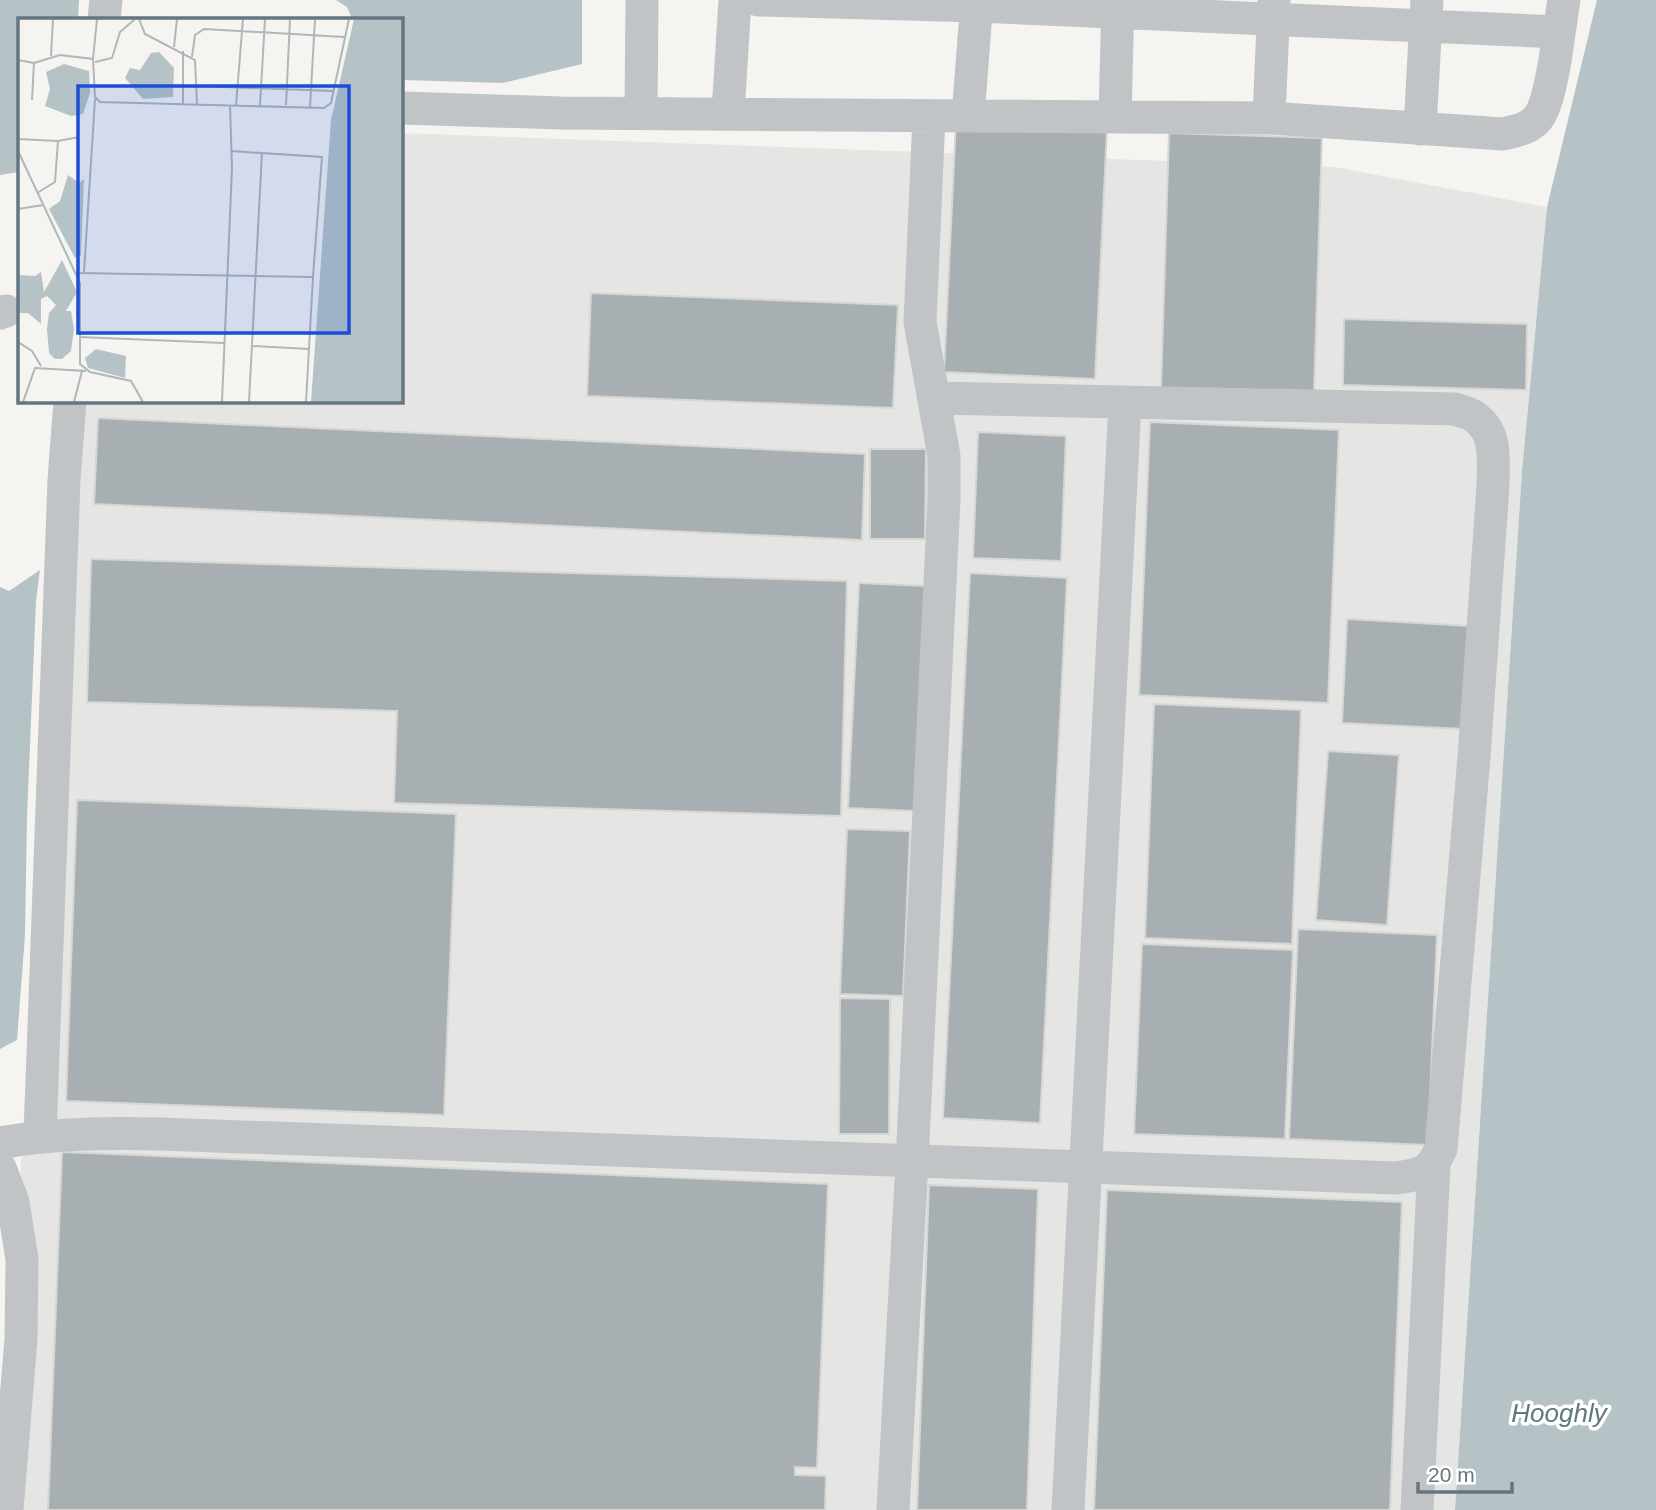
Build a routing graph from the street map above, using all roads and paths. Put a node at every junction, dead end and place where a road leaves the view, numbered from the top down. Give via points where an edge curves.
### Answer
1 (106, 0) edge
2 (642, 0) edge
3 (735, 0) edge
4 (758, 0) edge
5 (977, 3) edge
6 (1118, 6) edge
7 (1274, 10) edge
8 (1427, 13) edge
9 (1561, 16) edge
10 (104, 18) edge
11 (402, 108) edge
12 (641, 113) junction
13 (728, 113) junction
14 (929, 116) junction
15 (968, 116) junction
16 (1115, 117) junction
17 (1269, 118) junction
18 (1420, 129) junction
19 (934, 398) junction
20 (70, 402) edge
21 (1125, 403) junction
22 (40, 1136) junction
23 (0, 1143) edge
24 (912, 1162) junction
25 (1434, 1165) junction
26 (0, 1168) edge
27 (1086, 1168) junction
28 (7, 1510) edge
29 (893, 1510) edge
30 (1068, 1510) edge
31 (1417, 1510) edge

1 - 10 street
2 - 12 street
3 - 13 street
4 - 5 street
5 - 6 street
5 - 15 street
6 - 7 street
6 - 16 street
7 - 8 street
7 - 17 street
8 - 9 street
8 - 18 street
9 - 18 street via 1546,103 1525,129 1503,134
11 - 12 street
12 - 13 street
13 - 14 street
14 - 15 street
14 - 19 street via 920,322
15 - 16 street
16 - 17 street
17 - 18 street
19 - 21 street
19 - 24 street via 944,456 944,500
20 - 22 street
21 - 25 street via 1455,410 1476,417 1489,432 1493,486 1474,758 1441,1149
21 - 27 street
22 - 23 street
22 - 24 street via 161,1134
24 - 27 street
24 - 29 street
25 - 27 street via 1423,1173 1396,1178
25 - 31 street
26 - 28 street via 13,1202 22,1259 21,1339
27 - 30 street

